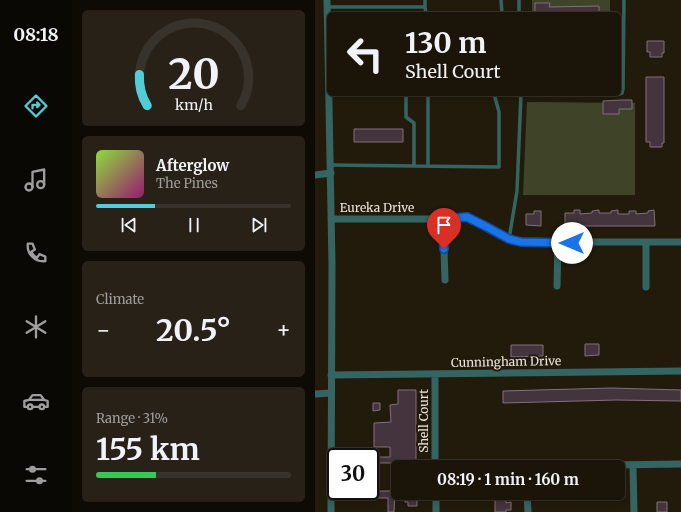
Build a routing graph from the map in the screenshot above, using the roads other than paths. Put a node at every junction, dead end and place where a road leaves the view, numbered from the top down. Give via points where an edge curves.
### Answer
1 (425, 0) edge
2 (501, 0) edge
3 (519, 0) edge
4 (623, 0) edge
5 (327, 4) edge
6 (425, 7) junction
7 (426, 12) edge
8 (502, 12) edge
9 (519, 12) edge
10 (621, 93) edge
11 (330, 96) edge
12 (406, 96) edge
13 (428, 96) edge
14 (495, 96) edge
15 (521, 96) edge
16 (331, 165) junction
17 (414, 165) junction
18 (428, 166) junction
19 (331, 173) junction
20 (315, 175) edge
21 (331, 219) junction
22 (443, 219) junction
23 (509, 239) junction
24 (681, 242) edge
25 (558, 243) junction
26 (646, 243) junction
27 (445, 280) dead end
28 (557, 286) dead end
29 (646, 287) dead end
30 (681, 371) edge
31 (435, 374) junction
32 (331, 375) junction
33 (331, 393) junction
34 (315, 394) edge
35 (435, 460) edge
36 (681, 464) edge
37 (625, 466) edge
38 (633, 466) junction
39 (436, 500) edge
40 (527, 500) edge
41 (331, 512) edge
42 (436, 512) edge
43 (527, 512) edge
44 (634, 512) edge

1 - 6 lane
2 - 8 lane
3 - 9 lane
4 - 10 lane
5 - 6 lane
6 - 7 lane
11 - 16 street
12 - 17 lane via 406,117 414,123
13 - 18 lane
14 - 18 lane via 499,112 499,166
15 - 23 lane via 517,191
16 - 17 lane
16 - 19 street
17 - 18 lane
19 - 20 street
19 - 21 street
21 - 22 street, Eureka Drive
21 - 32 street
22 - 23 street, Eureka Drive via 467,217
22 - 27 street
23 - 25 street, Eureka Drive via 521,242
24 - 26 street, Eureka Drive
25 - 26 street, Eureka Drive
25 - 28 street
26 - 29 street
30 - 31 street, Cunningham Drive
31 - 32 street, Cunningham Drive
31 - 35 street, Shell Court
32 - 33 street
33 - 34 street
33 - 41 street
36 - 38 street
37 - 38 street
38 - 44 street
39 - 42 street
40 - 43 street

